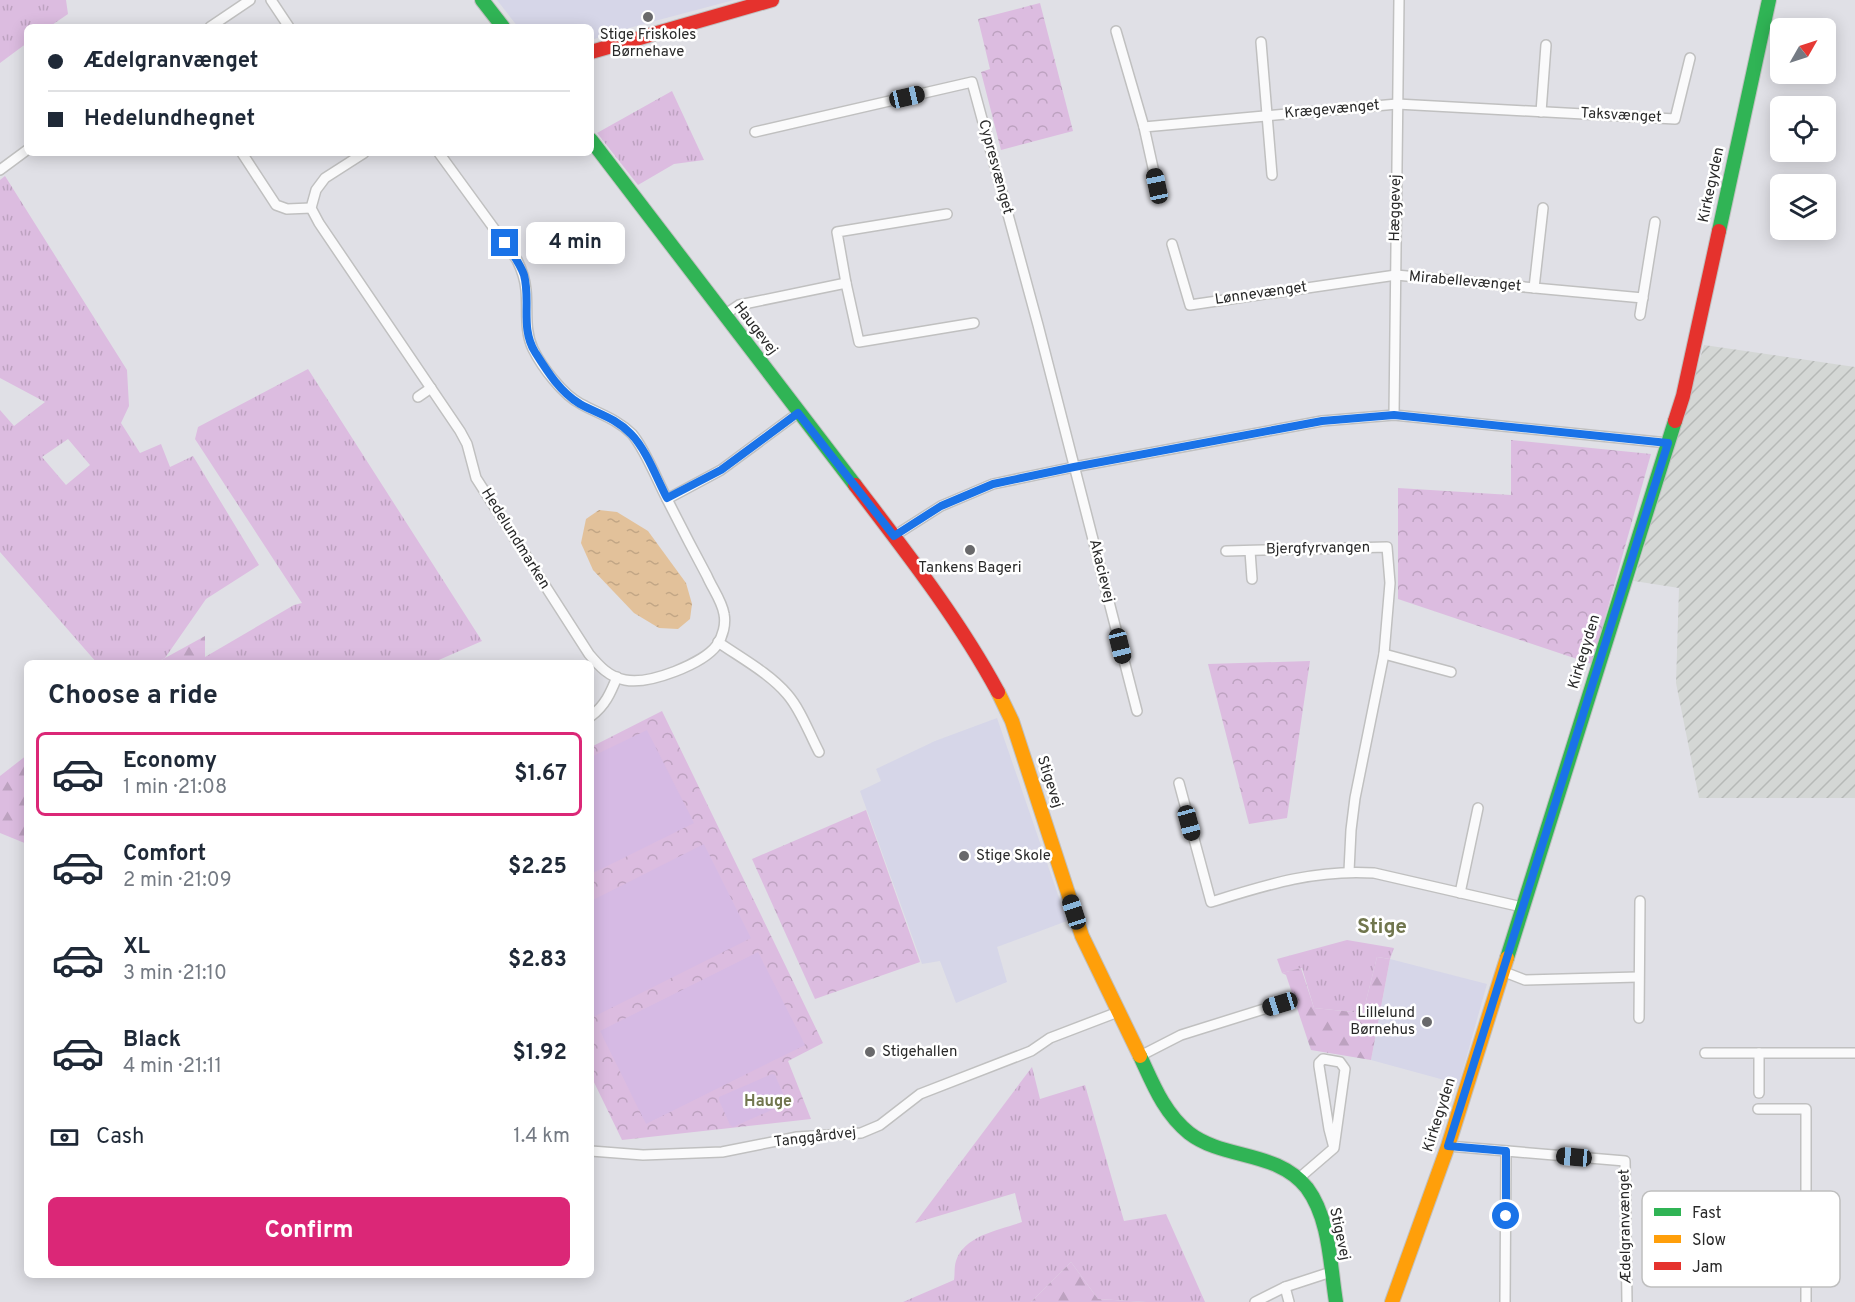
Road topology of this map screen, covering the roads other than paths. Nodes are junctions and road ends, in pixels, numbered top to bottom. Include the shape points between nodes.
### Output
1 (250, 0) edge
2 (272, 0) edge
3 (482, 0) edge
4 (1399, 0) edge
5 (1769, 0) edge
6 (767, 1) edge
7 (214, 24) edge
8 (287, 24) edge
9 (501, 24) edge
10 (1116, 31) dead end
11 (1261, 42) dead end
12 (1546, 45) dead end
13 (594, 51) edge
14 (1690, 58) dead end
15 (1397, 104) junction
16 (1541, 112) junction
17 (1268, 116) junction
18 (1144, 127) junction
19 (755, 132) dead end
20 (594, 144) edge
21 (24, 152) edge
22 (244, 156) edge
23 (359, 156) edge
24 (441, 156) edge
25 (0, 170) edge
26 (1272, 175) dead end
27 (1157, 186) dead end
28 (1542, 207) dead end
29 (311, 208) junction
30 (947, 214) dead end
31 (1655, 222) dead end
32 (1172, 244) dead end
33 (1395, 275) junction
34 (846, 283) junction
35 (1534, 288) junction
36 (1643, 298) junction
37 (724, 315) junction
38 (1640, 315) dead end
39 (974, 323) dead end
40 (431, 388) junction
41 (418, 397) dead end
42 (798, 413) junction
43 (1394, 415) junction
44 (1668, 443) junction
45 (1074, 467) junction
46 (667, 498) junction
47 (894, 536) junction
48 (1226, 551) dead end
49 (1250, 551) junction
50 (1252, 579) dead end
51 (718, 642) junction
52 (1384, 654) junction
53 (1451, 672) dead end
54 (621, 679) junction
55 (1137, 711) dead end
56 (594, 713) edge
57 (819, 752) dead end
58 (1179, 783) dead end
59 (1478, 808) dead end
60 (1349, 871) junction
61 (1460, 893) junction
62 (1640, 901) dead end
63 (1522, 907) junction
64 (1502, 971) junction
65 (1638, 977) junction
66 (1280, 1004) dead end
67 (1119, 1012) junction
68 (1639, 1018) dead end
69 (1705, 1053) dead end
70 (1759, 1053) junction
71 (1855, 1053) edge
72 (1140, 1056) junction
73 (1759, 1093) dead end
74 (1758, 1109) dead end
75 (1448, 1146) junction
76 (1334, 1148) junction
77 (594, 1151) edge
78 (1506, 1151) junction
79 (1298, 1179) junction
80 (1806, 1191) edge
81 (1330, 1272) junction
82 (1285, 1287) junction
83 (1255, 1302) edge
84 (1289, 1302) edge
85 (1336, 1302) edge
86 (1392, 1302) edge
87 (1505, 1302) edge
88 (1627, 1302) edge

1 - 7 street
2 - 8 street
3 - 9 street
4 - 15 street, Hæggevej
5 - 44 street, Kirkegyden via 1683,396
6 - 13 street
10 - 18 street
11 - 17 street, Krægevænget
12 - 16 street
14 - 16 street, Taksvænget via 1675,119
15 - 16 street, Taksvænget
15 - 17 street, Krægevænget
15 - 33 street, Hæggevej
17 - 18 street, Krægevænget
17 - 26 street, Krægevænget
18 - 27 street
19 - 45 street, Cypresvænget via 972,82
20 - 37 street, Haugevej
21 - 25 street
22 - 29 street via 276,205 287,209
23 - 29 street via 325,178 316,190
24 - 46 street via 517,260 524,275 526,320 533,349 571,398 614,420 633,436
28 - 35 street, Mirabellevænget
29 - 40 street, Hedelundmarken
30 - 34 street via 837,232
31 - 36 street
32 - 33 street, Lønnevænget via 1190,305
33 - 35 street, Mirabellevænget
33 - 43 street, Hæggevej
34 - 37 street via 739,304
34 - 39 street via 858,342
35 - 36 street, Mirabellevænget
36 - 38 street
37 - 42 street, Haugevej
40 - 41 street
40 - 54 street, Hedelundmarken via 467,444 476,478 585,647 601,668
42 - 46 street via 721,470
42 - 47 street, Haugevej
43 - 44 street
43 - 45 street via 1322,421
44 - 63 street, Kirkegyden
45 - 47 street via 993,484 941,506
45 - 55 street, Akacievej
46 - 51 street via 724,613
47 - 67 street, Stigevej via 977,653 1007,709 1082,936
48 - 49 street, Bjergfyrvangen
49 - 50 street, Bjergfyrvangen
49 - 52 street, Bjergfyrvangen via 1387,547 1390,583
51 - 54 street via 702,657 657,678
51 - 57 street via 786,693
52 - 53 street
52 - 60 street, Bjergfyrvangen via 1355,798
54 - 56 street
58 - 60 street via 1210,902 1284,880
59 - 61 street
60 - 61 street
61 - 63 street
62 - 65 street
63 - 64 street, Kirkegyden
64 - 65 street via 1525,980
64 - 75 street, Kirkegyden
65 - 68 street
66 - 72 street via 1181,1035
67 - 72 street, Stigevej
67 - 77 street, Tanggårdvej via 920,1094 880,1125 861,1133 797,1137 722,1152 643,1155
69 - 70 street
70 - 71 street
70 - 73 street
72 - 79 street, Stigevej via 1162,1102 1185,1128 1200,1139 1274,1162
74 - 80 street via 1806,1109
75 - 78 street, Ædelgranvænget
75 - 86 street, Kirkegyden
76 - 76 street via 1345,1069 1340,1062 1323,1059 1319,1066
76 - 79 street
78 - 87 street
78 - 88 street, Ædelgranvænget via 1625,1161
79 - 81 street, Stigevej via 1322,1221
81 - 82 street
81 - 85 street, Stigevej
82 - 83 street
82 - 84 street

